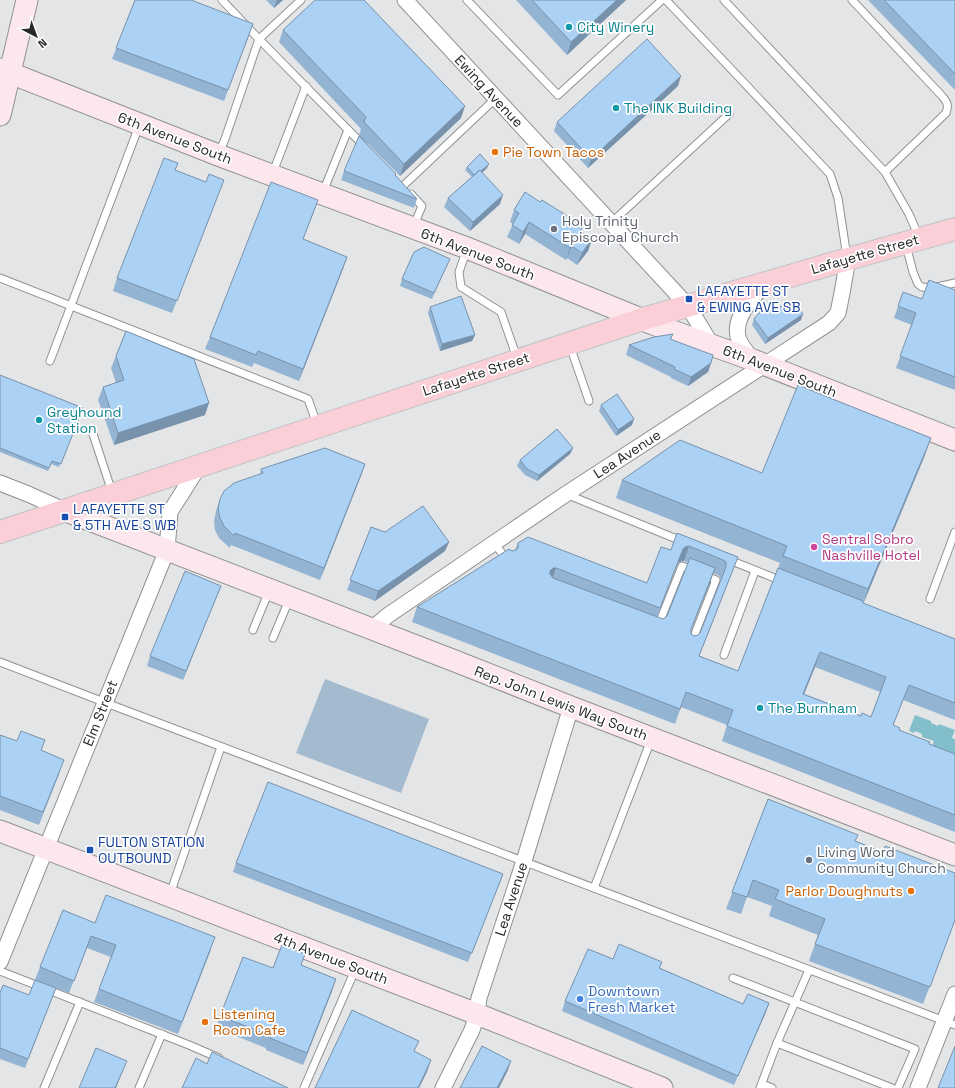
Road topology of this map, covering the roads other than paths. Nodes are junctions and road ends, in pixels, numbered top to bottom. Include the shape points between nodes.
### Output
1 (27, 0) edge
2 (222, 0) edge
3 (301, 0) edge
4 (405, 0) edge
5 (467, 0) edge
6 (662, 0) edge
7 (666, 0) edge
8 (724, 0) edge
9 (852, 0) edge
10 (259, 39) junction
11 (5, 71) edge
12 (306, 86) junction
13 (496, 98) junction
14 (729, 114) dead end
15 (0, 115) edge
16 (140, 124) junction
17 (348, 130) junction
18 (370, 152) edge
19 (218, 155) junction
20 (885, 172) junction
21 (272, 175) junction
22 (397, 180) edge
23 (403, 186) junction
24 (322, 194) junction
25 (611, 223) junction
26 (412, 228) junction
27 (955, 229) edge
28 (913, 241) junction
29 (467, 248) junction
30 (848, 259) junction
31 (0, 278) edge
32 (955, 282) edge
33 (765, 283) junction
34 (71, 306) junction
35 (688, 306) junction
36 (643, 319) junction
37 (569, 343) junction
38 (711, 344) junction
39 (518, 360) junction
40 (50, 361) dead end
41 (758, 362) junction
42 (590, 401) dead end
43 (318, 426) junction
44 (93, 434) dead end
45 (955, 440) edge
46 (198, 466) junction
47 (0, 483) edge
48 (112, 494) junction
49 (566, 494) junction
50 (66, 510) junction
51 (0, 532) edge
52 (955, 532) edge
53 (494, 543) junction
54 (689, 544) edge
55 (167, 550) junction
56 (719, 556) edge
57 (508, 561) edge
58 (755, 571) junction
59 (792, 585) edge
60 (270, 589) junction
61 (290, 598) junction
62 (930, 598) dead end
63 (650, 626) edge
64 (372, 629) junction
65 (253, 630) dead end
66 (273, 638) dead end
67 (690, 646) edge
68 (724, 655) dead end
69 (0, 662) edge
70 (104, 703) junction
71 (571, 707) junction
72 (652, 738) junction
73 (221, 747) junction
74 (0, 831) edge
75 (45, 849) junction
76 (955, 855) edge
77 (524, 861) junction
78 (594, 888) junction
79 (169, 896) junction
80 (0, 962) edge
81 (356, 968) junction
82 (809, 970) junction
83 (0, 971) edge
84 (733, 978) dead end
85 (955, 994) edge
86 (80, 1002) junction
87 (795, 1003) junction
88 (477, 1014) junction
89 (950, 1023) edge
90 (162, 1034) junction
91 (777, 1043) junction
92 (223, 1060) edge
93 (761, 1086) edge
94 (44, 1088) edge
95 (139, 1088) edge
96 (304, 1088) edge
97 (443, 1088) edge
98 (660, 1088) edge
99 (772, 1088) edge
100 (892, 1088) edge
101 (898, 1088) edge
102 (918, 1088) edge

1 - 11 street
2 - 10 lane
3 - 10 lane
4 - 13 street, Ewing Avenue
5 - 6 lane via 558,95
7 - 30 lane via 830,174 838,198
8 - 20 lane
9 - 20 lane via 942,96 948,108 946,113
10 - 12 lane
10 - 19 lane
11 - 15 street
11 - 16 street, 6th Avenue South
12 - 17 lane
12 - 21 lane
13 - 23 lane
13 - 25 street, Ewing Avenue
14 - 25 lane
16 - 19 street, 6th Avenue South
16 - 34 lane
17 - 18 lane
17 - 24 lane
19 - 21 street, 6th Avenue South
20 - 28 lane via 909,214
21 - 24 street, 6th Avenue South
22 - 23 lane
23 - 26 lane via 422,206
24 - 26 street, 6th Avenue South
25 - 35 street, Ewing Avenue
26 - 29 street, 6th Avenue South
27 - 28 main road, Lafayette Street
28 - 30 main road, Lafayette Street
28 - 32 lane via 913,272 918,284 932,288
29 - 36 street, 6th Avenue South
29 - 39 lane via 459,272 461,287 501,312
30 - 33 main road, Lafayette Street
30 - 41 street, Lea Avenue via 838,312 829,323
31 - 34 lane
33 - 35 main road, Lafayette Street
33 - 41 street via 737,323 738,339 744,350
34 - 40 lane
34 - 43 lane via 308,399
35 - 36 main road, Lafayette Street
35 - 38 street, Ewing Avenue
36 - 37 main road, Lafayette Street
36 - 38 street, 6th Avenue South
37 - 39 main road, Lafayette Street
37 - 42 lane
38 - 41 street, 6th Avenue South
39 - 43 main road, Lafayette Street
41 - 45 street, 6th Avenue South
41 - 49 street, Lea Avenue
43 - 46 main road, Lafayette Street
44 - 48 lane
46 - 48 main road, Lafayette Street
46 - 55 street, Elm Street via 170,512
47 - 50 street
48 - 50 main road, Lafayette Street
49 - 53 street, Lea Avenue
49 - 54 lane
50 - 51 main road, Lafayette Street
50 - 55 street, Rep. John Lewis Way South
52 - 62 lane
53 - 57 lane
53 - 64 street, Lea Avenue
55 - 60 street, Rep. John Lewis Way South
55 - 70 street, Elm Street
56 - 58 lane
58 - 59 lane
58 - 68 lane
60 - 61 street, Rep. John Lewis Way South
60 - 65 lane
61 - 64 street, Rep. John Lewis Way South
61 - 66 lane
63 - 67 lane via 657,629 682,566 716,580
64 - 71 street, Rep. John Lewis Way South
69 - 70 lane
70 - 73 lane
70 - 75 street, Elm Street
71 - 72 street, Rep. John Lewis Way South
71 - 77 street, Lea Avenue
72 - 76 street, Rep. John Lewis Way South
72 - 78 lane
73 - 77 lane
73 - 79 lane
74 - 75 street, 4th Avenue South
75 - 79 street, 4th Avenue South
75 - 80 street, Elm Street
77 - 78 lane
77 - 88 street, Lea Avenue via 479,998
78 - 82 lane
79 - 81 street, 4th Avenue South
81 - 88 street, 4th Avenue South
81 - 96 lane
82 - 87 lane
82 - 89 lane
83 - 86 lane
84 - 87 lane
85 - 89 street
86 - 90 lane
86 - 94 lane
87 - 91 lane
87 - 101 lane via 915,1049
88 - 97 street, Lea Avenue via 472,1030
88 - 98 street, 4th Avenue South
89 - 102 street
90 - 92 lane
90 - 95 lane
91 - 93 lane
91 - 100 lane
93 - 99 lane

